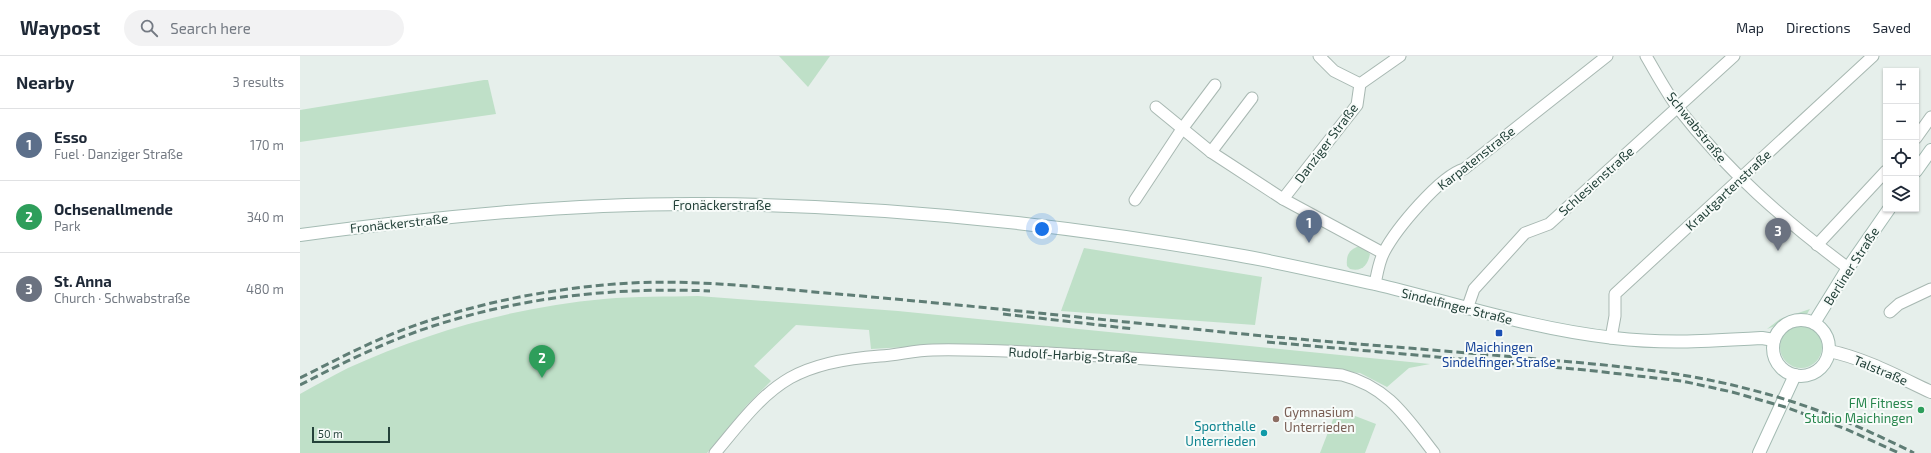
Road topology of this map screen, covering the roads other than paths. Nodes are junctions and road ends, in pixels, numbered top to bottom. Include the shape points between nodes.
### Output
1 (1319, 56) edge
2 (1400, 56) edge
3 (1608, 56) edge
4 (1646, 56) edge
5 (1734, 56) edge
6 (1873, 56) edge
7 (1360, 84) junction
8 (1215, 85) dead end
9 (1252, 98) dead end
10 (1156, 107) dead end
11 (1677, 107) junction
12 (1931, 117) edge
13 (1182, 129) junction
14 (1919, 134) edge
15 (1931, 150) edge
16 (1211, 152) junction
17 (1919, 167) edge
18 (1883, 173) edge
19 (1740, 179) junction
20 (1283, 199) junction
21 (1135, 200) dead end
22 (1887, 212) edge
23 (300, 234) edge
24 (1143, 240) joint
25 (1817, 245) junction
26 (1383, 253) junction
27 (1848, 268) junction
28 (1375, 284) junction
29 (1931, 289) edge
30 (1467, 309) junction
31 (1890, 312) dead end
32 (1814, 323) junction
33 (1611, 338) junction
34 (1774, 340) junction
35 (1829, 351) junction
36 (1794, 375) junction
37 (1931, 392) edge
38 (715, 453) edge
39 (1434, 453) edge
40 (1759, 453) edge

1 - 7 street via 1334,71
2 - 7 street
3 - 26 street, Karpatenstraße via 1464,169 1456,171 1423,201 1400,227
4 - 11 street, Schwabstraße
5 - 11 street, Schlesienstraße
6 - 19 street, Krautgartenstraße
7 - 20 street, Danziger Straße via 1358,105
8 - 13 street
9 - 16 street
10 - 13 street
11 - 19 street, Schwabstraße
11 - 30 street, Schlesienstraße via 1549,224 1525,233 1474,289
12 - 14 street
13 - 16 street
13 - 21 street
15 - 17 main road
16 - 20 street
18 - 25 street
19 - 25 street, Schwabstraße
19 - 33 street, Krautgartenstraße via 1615,294
20 - 26 street
22 - 27 main road, Berliner Straße
23 - 24 main road, Fronäckerstraße via 528,211 703,204 928,213 1016,222
24 - 28 main road, Sindelfinger Straße via 1240,256
25 - 27 street, Schwabstraße
26 - 28 street, Karpatenstraße
27 - 32 main road, Berliner Straße
28 - 30 main road, Sindelfinger Straße
29 - 31 street via 1899,304
30 - 33 main road, Sindelfinger Straße
32 - 34 main road via 1807,320 1790,322
32 - 35 main road via 1827,338
33 - 34 main road, Sindelfinger Straße via 1668,342 1762,338
34 - 36 main road via 1774,355 1777,362
35 - 36 main road via 1817,371
35 - 37 main road, Talstraße via 1842,353
36 - 40 main road
38 - 39 street, Rudolf-Harbig-Straße via 758,402 792,378 829,364 869,356 931,350 1152,358 1357,378 1374,386 1391,400

